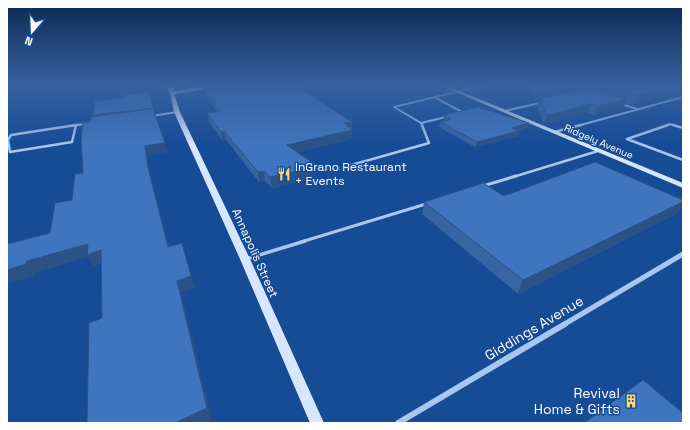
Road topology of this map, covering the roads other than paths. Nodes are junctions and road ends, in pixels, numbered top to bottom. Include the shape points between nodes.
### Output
1 (175, 105) edge
2 (402, 105) edge
3 (449, 105) edge
4 (490, 105) edge
5 (531, 105) edge
6 (625, 105) edge
7 (652, 105) edge
8 (637, 109) junction
9 (504, 111) junction
10 (177, 112) junction
11 (457, 114) edge
12 (146, 116) edge
13 (449, 116) edge
14 (92, 123) edge
15 (421, 123) junction
16 (76, 125) junction
17 (683, 128) edge
18 (554, 132) junction
19 (598, 151) junction
20 (683, 160) edge
21 (348, 166) dead end
22 (683, 186) edge
23 (478, 188) edge
24 (433, 202) edge
25 (683, 254) edge
26 (245, 259) junction
27 (318, 423) edge
28 (398, 423) edge

1 - 10 street, Annapolis Street
2 - 15 lane via 394,107
3 - 11 lane via 464,113
4 - 9 street, Ridgely Avenue
5 - 9 lane
6 - 8 lane
7 - 8 lane
8 - 18 lane
9 - 18 street, Ridgely Avenue
10 - 12 lane
10 - 26 street, Annapolis Street
13 - 15 lane
14 - 16 lane
15 - 21 lane via 429,143
16 - 16 lane via 72,142 10,152 10,135
17 - 20 lane via 670,124 627,139
18 - 19 street, Ridgely Avenue
19 - 22 street, Ridgely Avenue
19 - 23 lane
24 - 26 lane
25 - 28 street, Giddings Avenue
26 - 27 street, Annapolis Street

